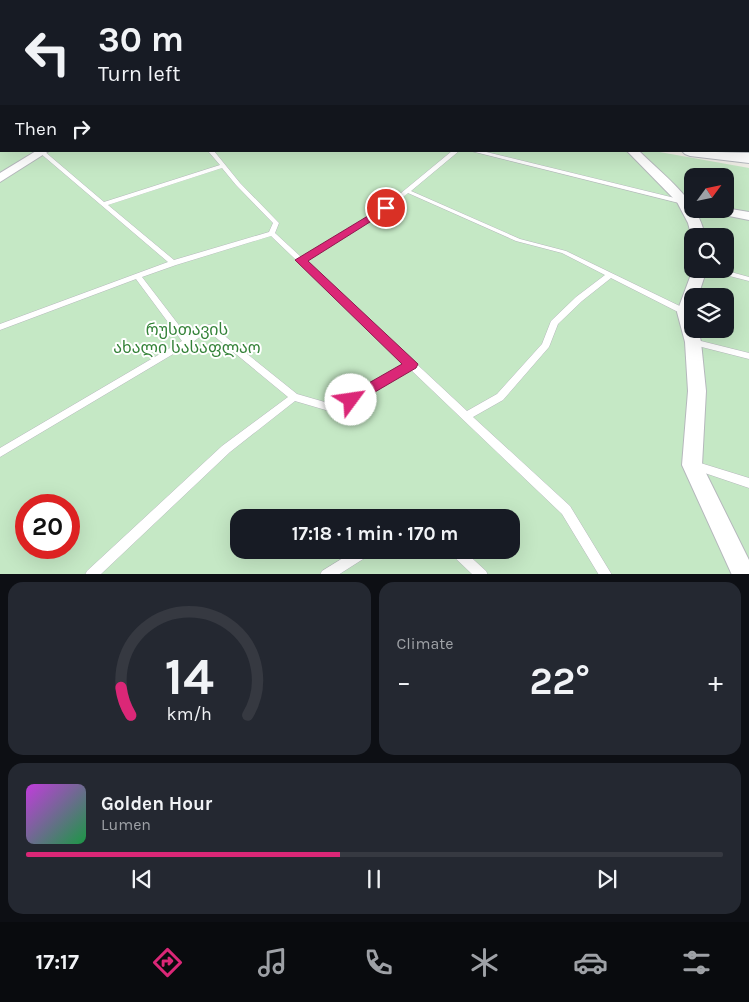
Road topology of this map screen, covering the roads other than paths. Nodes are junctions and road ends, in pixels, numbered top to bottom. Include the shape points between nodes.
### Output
1 (43, 152) edge
2 (212, 152) edge
3 (455, 152) edge
4 (478, 152) edge
5 (633, 152) edge
6 (698, 152) edge
7 (749, 158) edge
8 (223, 166) junction
9 (0, 178) edge
10 (407, 191) junction
11 (684, 200) edge
12 (684, 203) edge
13 (103, 204) junction
14 (734, 213) edge
15 (749, 216) edge
16 (272, 233) junction
17 (301, 260) junction
18 (173, 263) junction
19 (610, 275) junction
20 (734, 275) edge
21 (136, 276) junction
22 (749, 279) edge
23 (684, 312) edge
24 (0, 328) edge
25 (692, 338) edge
26 (187, 342) junction
27 (693, 342) junction
28 (749, 356) edge
29 (411, 364) junction
30 (294, 397) junction
31 (466, 416) junction
32 (0, 453) edge
33 (692, 465) junction
34 (749, 484) edge
35 (352, 559) edge
36 (465, 559) edge
37 (91, 574) edge
38 (326, 574) edge
39 (482, 574) edge
40 (606, 574) edge
41 (744, 574) edge

1 - 9 street
1 - 13 lane
2 - 8 lane
3 - 10 lane
4 - 12 lane
5 - 11 street
6 - 7 main road
8 - 13 lane
8 - 16 lane via 276,223
10 - 17 lane via 386,208
10 - 19 lane via 518,240 564,252
13 - 18 lane
14 - 15 street
16 - 17 lane
16 - 18 lane
17 - 29 lane
18 - 21 lane
19 - 23 lane
19 - 31 lane via 554,323 546,345 500,397
20 - 22 lane
21 - 24 lane
21 - 26 lane
25 - 27 street
26 - 30 lane via 208,327
26 - 32 lane
27 - 28 lane
27 - 33 street via 697,391
29 - 30 lane via 336,409
29 - 31 lane
30 - 37 lane via 226,448
31 - 40 lane via 566,510
33 - 34 lane
33 - 41 street
35 - 38 lane
36 - 39 lane

